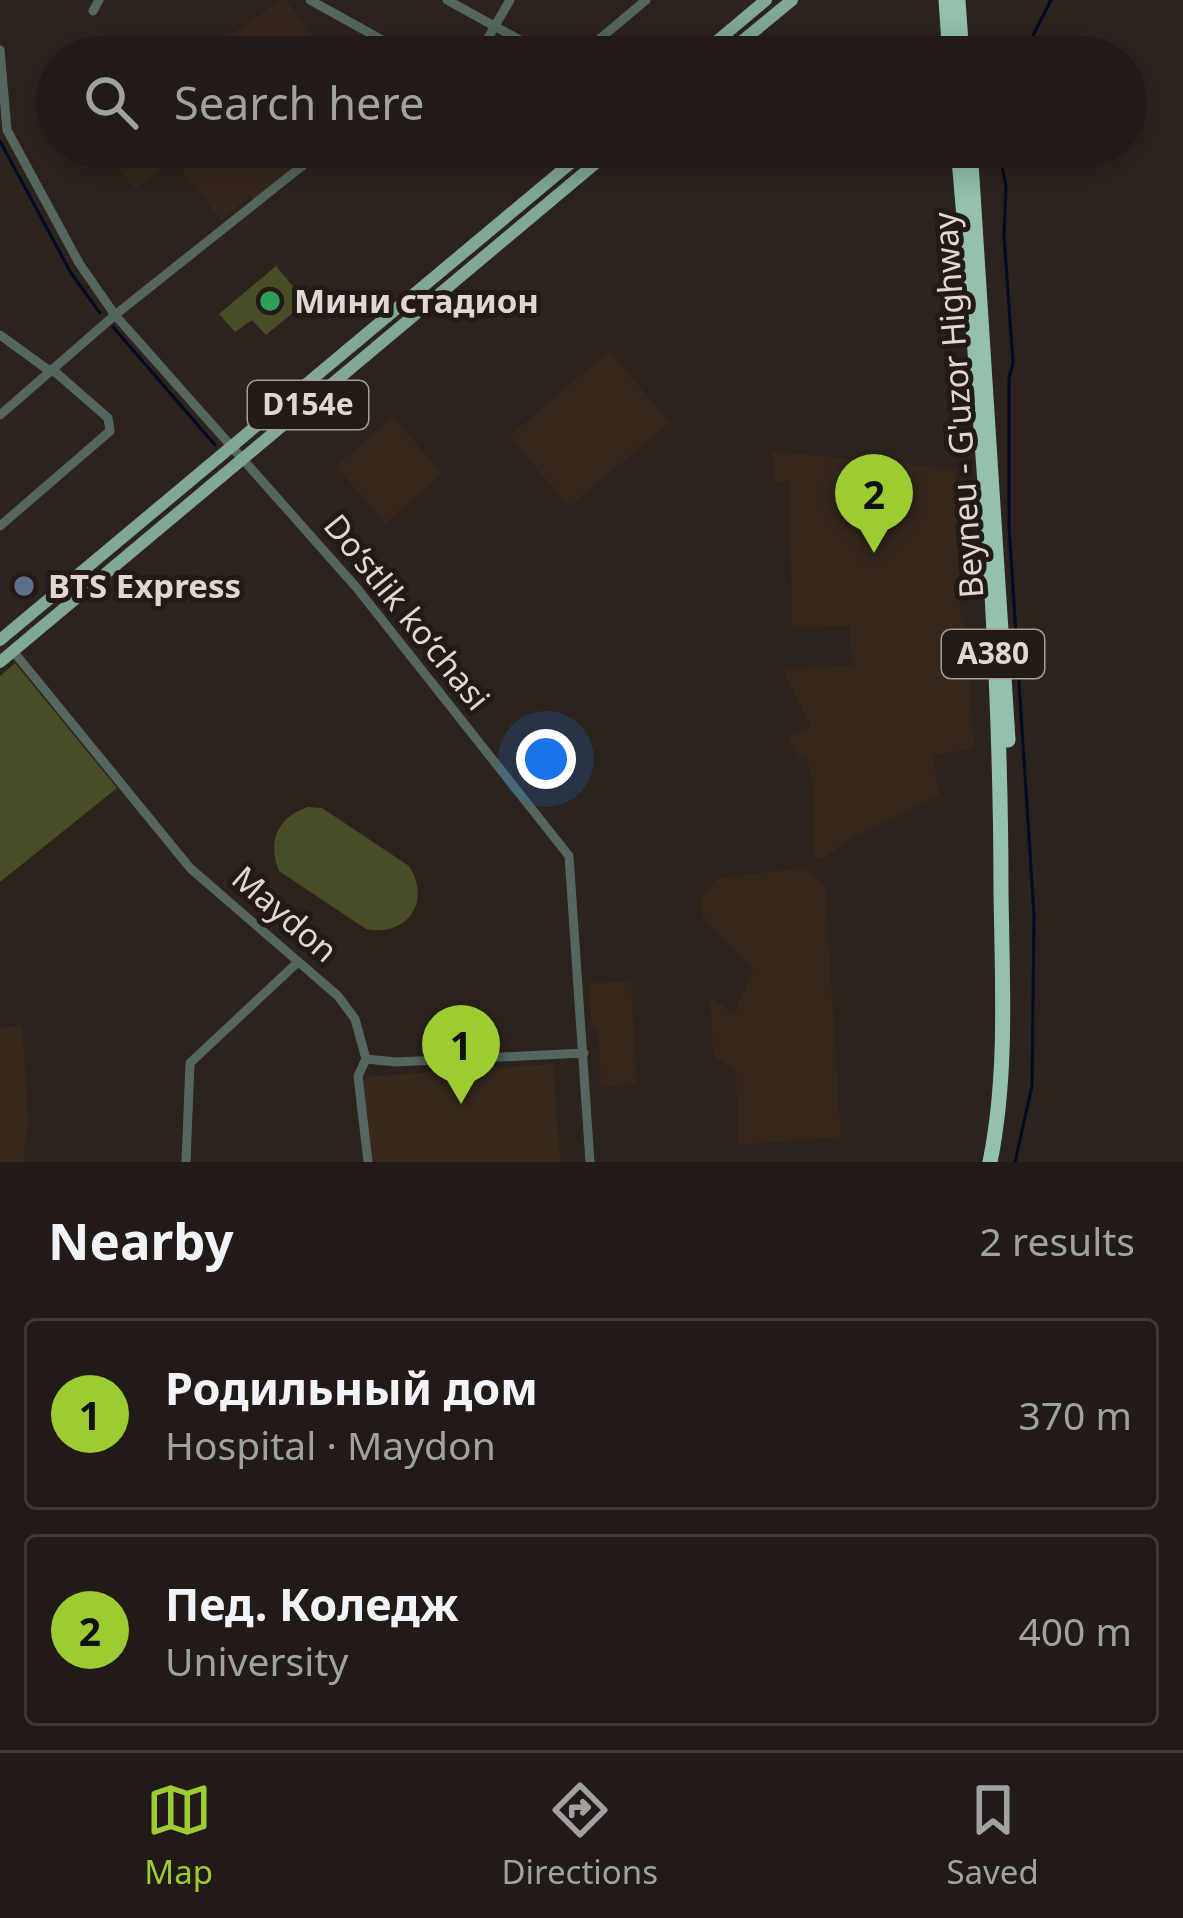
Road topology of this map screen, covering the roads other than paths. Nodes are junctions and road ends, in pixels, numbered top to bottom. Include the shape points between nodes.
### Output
1 (99, 0) edge
2 (447, 0) edge
3 (510, 0) edge
4 (646, 0) edge
5 (766, 0) edge
6 (792, 0) edge
7 (946, 0) edge
8 (958, 0) edge
9 (317, 2) edge
10 (93, 11) dead end
11 (495, 27) junction
12 (376, 36) edge
13 (490, 36) edge
14 (512, 36) edge
15 (603, 36) edge
16 (723, 36) edge
17 (748, 36) edge
18 (949, 36) edge
19 (961, 36) edge
20 (0, 50) edge
21 (2, 116) edge
22 (300, 168) edge
23 (560, 168) edge
24 (590, 168) edge
25 (959, 168) edge
26 (971, 168) edge
27 (115, 315) junction
28 (0, 335) edge
29 (52, 371) junction
30 (0, 415) edge
31 (232, 448) junction
32 (243, 459) junction
33 (0, 526) edge
34 (1, 639) edge
35 (13, 651) junction
36 (0, 662) edge
37 (298, 962) junction
38 (584, 1053) junction
39 (366, 1058) junction
40 (186, 1162) edge
41 (368, 1162) edge
42 (590, 1162) edge
43 (994, 1162) edge

1 - 10 street
2 - 11 street
3 - 11 street
4 - 15 street
5 - 16 main road
6 - 17 main road
7 - 18 highway
8 - 19 highway
9 - 12 street
11 - 13 street
11 - 14 street
20 - 21 street
21 - 27 street, Do‘stlik ko‘chasi via 58,230
22 - 27 street
23 - 31 main road, D154e
24 - 32 main road, D154e
25 - 43 highway, A380 via 1000,806 1002,1070
26 - 43 highway, Beyneu - G'uzor Highway / A380 via 1009,766 1010,1094
27 - 29 street
27 - 31 street, Do‘stlik ko‘chasi
28 - 29 street
29 - 30 street
29 - 33 street via 108,418 110,431
31 - 32 street, Do‘stlik ko‘chasi
31 - 34 main road, D154e
32 - 35 main road, D154e
32 - 38 street, Do‘stlik ko‘chasi via 356,587 569,856
34 - 35 main road
35 - 36 main road, D154e
35 - 37 street, Maydon via 190,868
37 - 39 street, Maydon via 355,1019
37 - 40 street via 190,1064
38 - 39 street
38 - 42 street, Do‘stlik ko‘chasi
39 - 41 street via 358,1076

